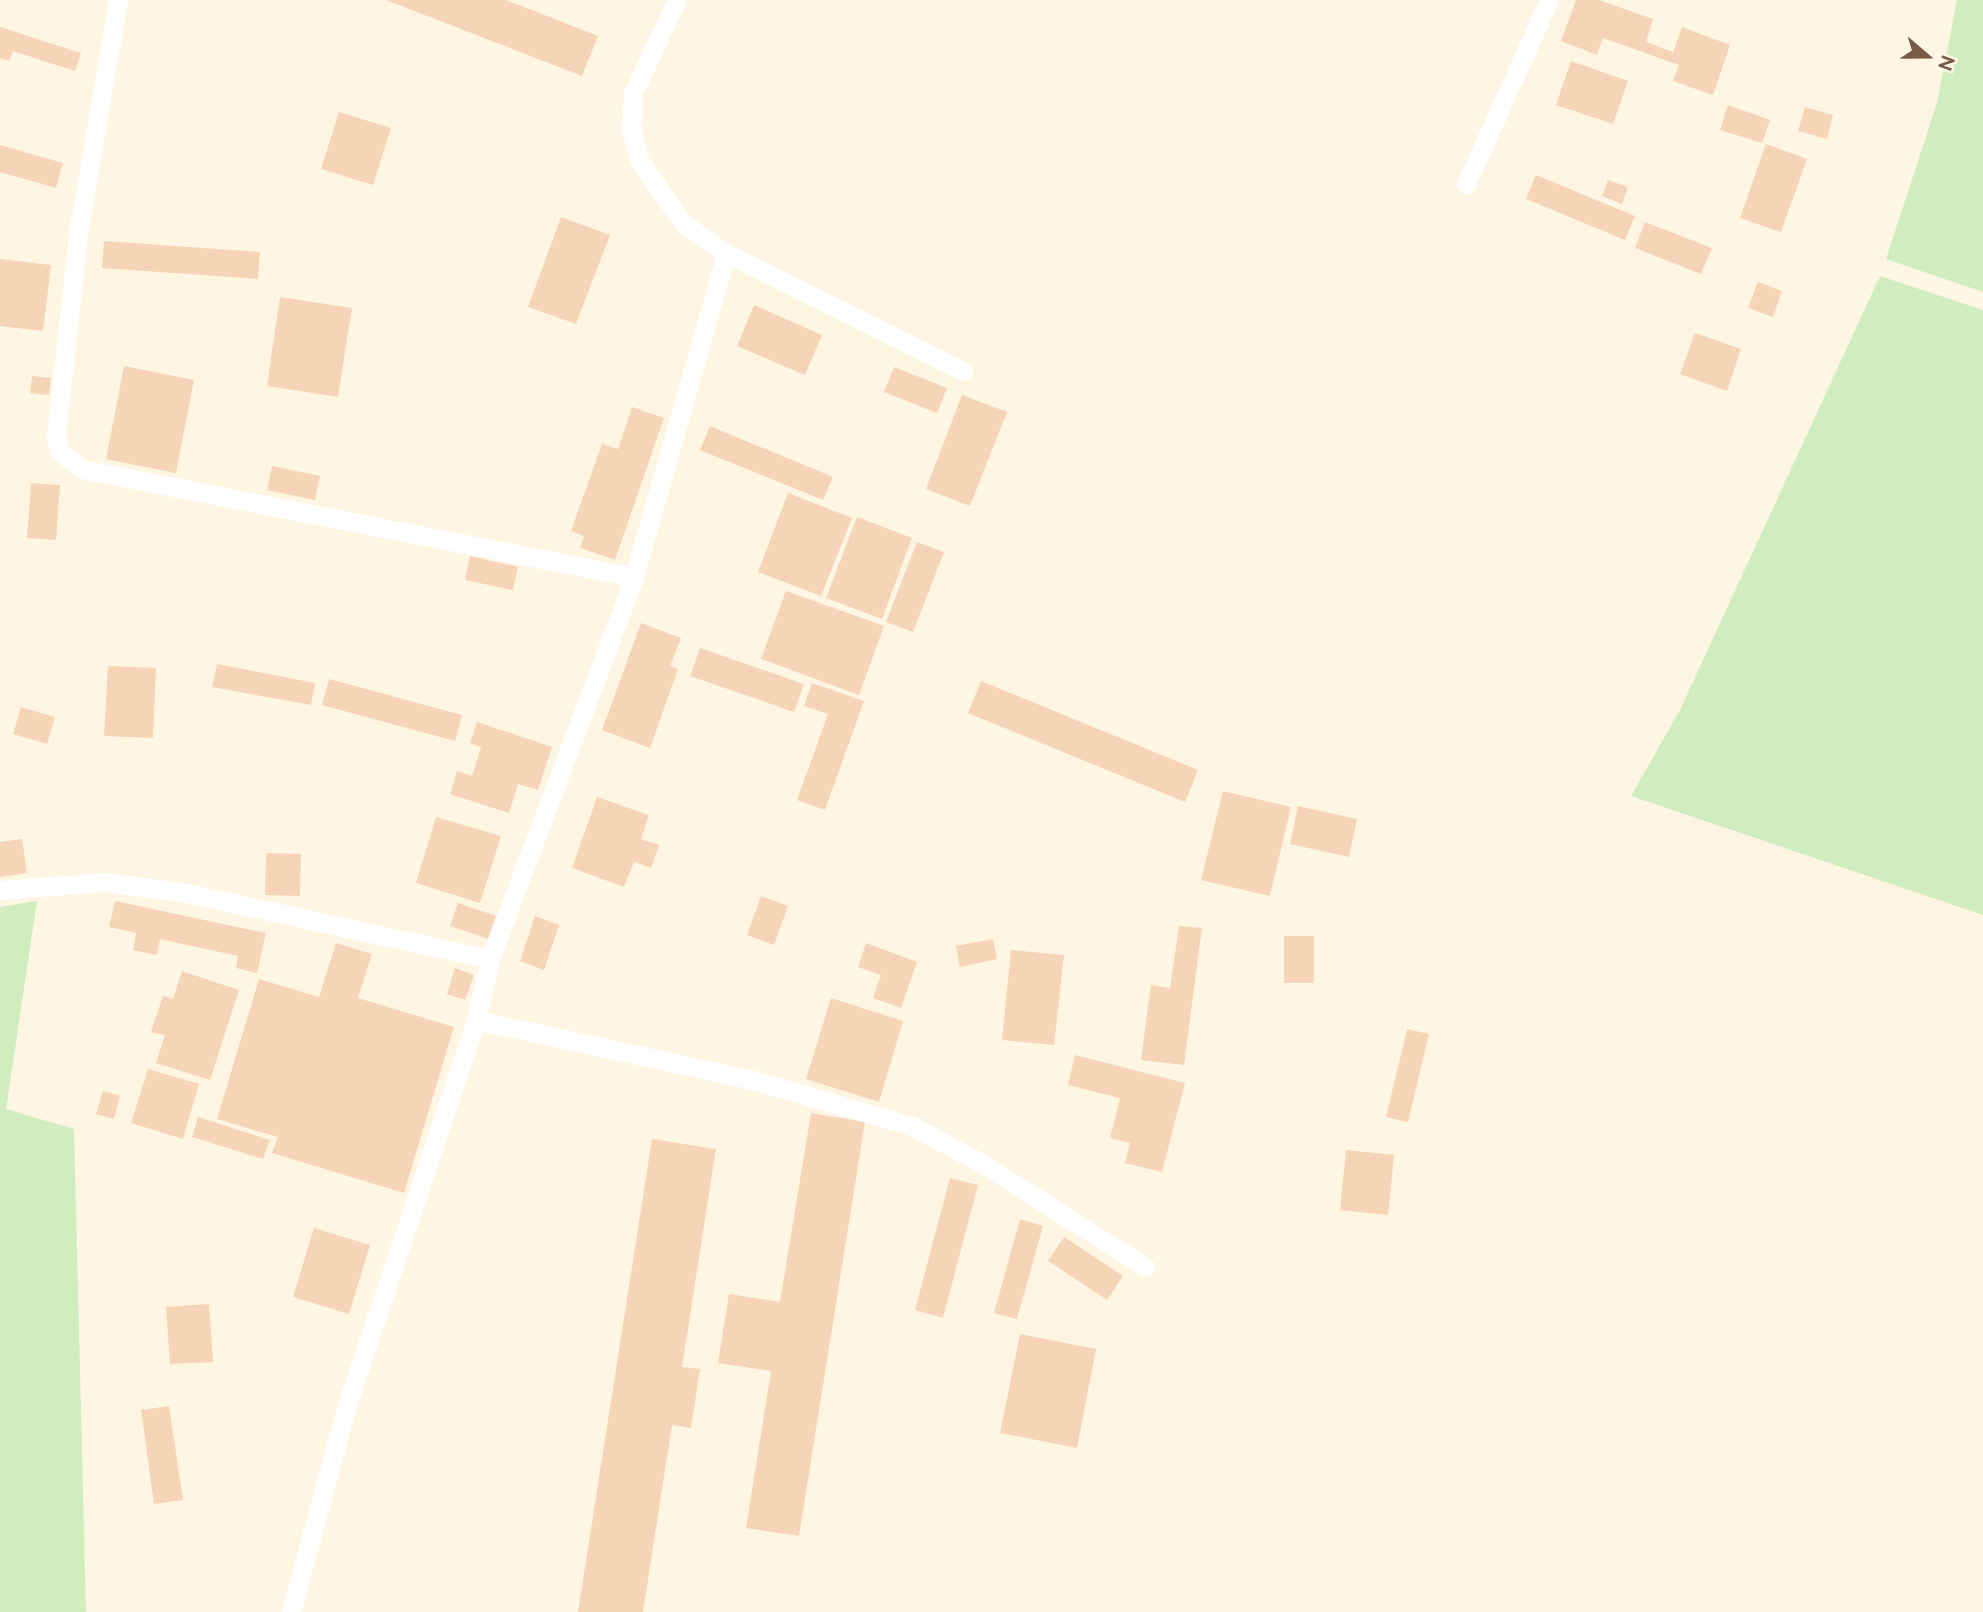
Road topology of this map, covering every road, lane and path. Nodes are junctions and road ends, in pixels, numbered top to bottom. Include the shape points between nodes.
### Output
1 (118, 0) edge
2 (677, 0) edge
3 (1549, 0) edge
4 (1466, 184) dead end
5 (726, 253) junction
6 (963, 371) dead end
7 (634, 577) junction
8 (0, 890) edge
9 (490, 959) junction
10 (475, 1020) junction
11 (1145, 1267) dead end
12 (290, 1612) edge

1 - 7 lane via 78,235 56,435 59,451 82,468
2 - 5 lane via 634,93 631,130 640,162 676,214
3 - 4 lane
5 - 6 lane
5 - 7 lane
7 - 9 lane
8 - 9 lane via 106,882 173,891
9 - 10 lane
10 - 11 lane via 750,1079 901,1122 985,1165
10 - 12 lane via 346,1408

